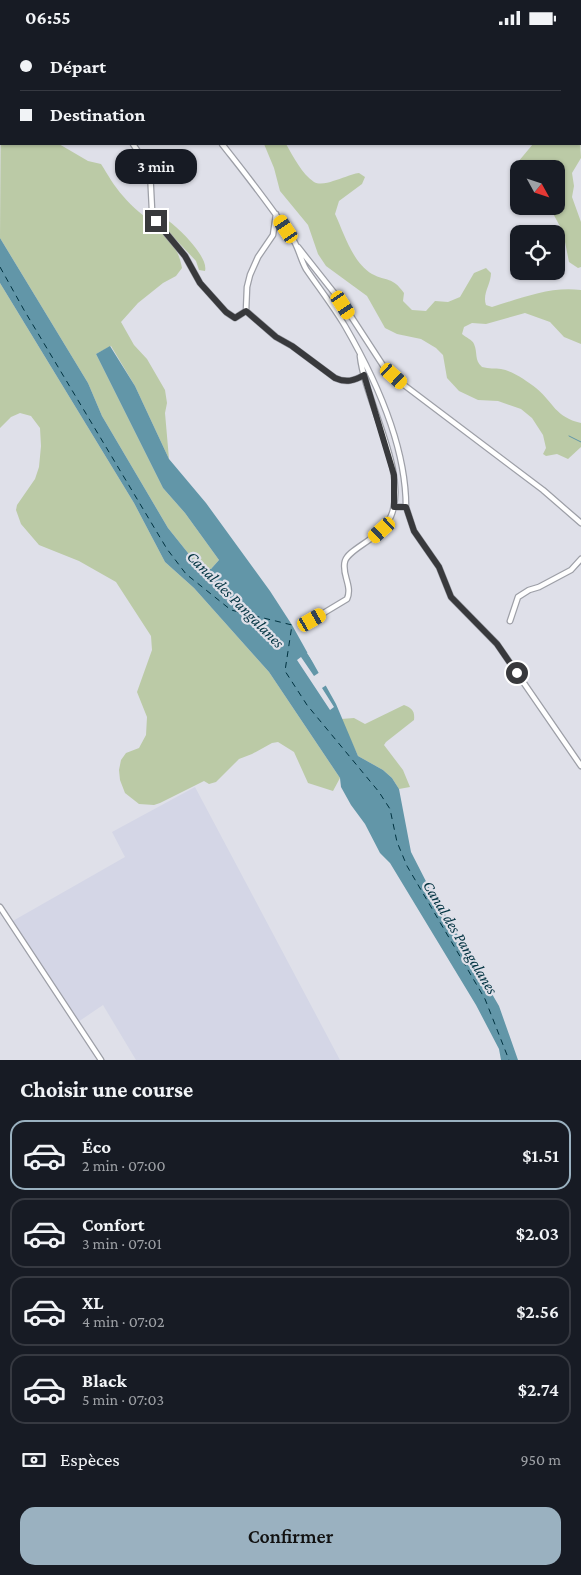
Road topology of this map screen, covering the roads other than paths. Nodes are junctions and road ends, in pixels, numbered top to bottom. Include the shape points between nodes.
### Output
1 (134, 145) edge
2 (223, 145) edge
3 (276, 214) junction
4 (296, 244) junction
5 (246, 311) junction
6 (360, 355) junction
7 (364, 375) junction
8 (394, 507) junction
9 (406, 507) junction
10 (581, 523) edge
11 (581, 559) edge
12 (312, 620) dead end
13 (510, 621) dead end
14 (581, 766) edge
15 (0, 907) edge
16 (101, 1060) edge

1 - 5 street via 150,170 152,210 156,221 185,256 200,283 226,312 235,318
2 - 3 street
3 - 4 street
3 - 5 street via 273,235 258,257 248,281
4 - 6 street via 302,262 345,326
4 - 10 street via 343,305 384,367
5 - 7 street via 276,337 335,378 352,381
6 - 7 street
6 - 9 street via 382,398 404,471
7 - 8 street via 394,475
8 - 9 street
8 - 12 street via 382,530 348,555 344,568 350,593 347,599
9 - 14 street via 414,531 439,567 451,597 497,644
11 - 13 street via 571,571 518,597
15 - 16 street

